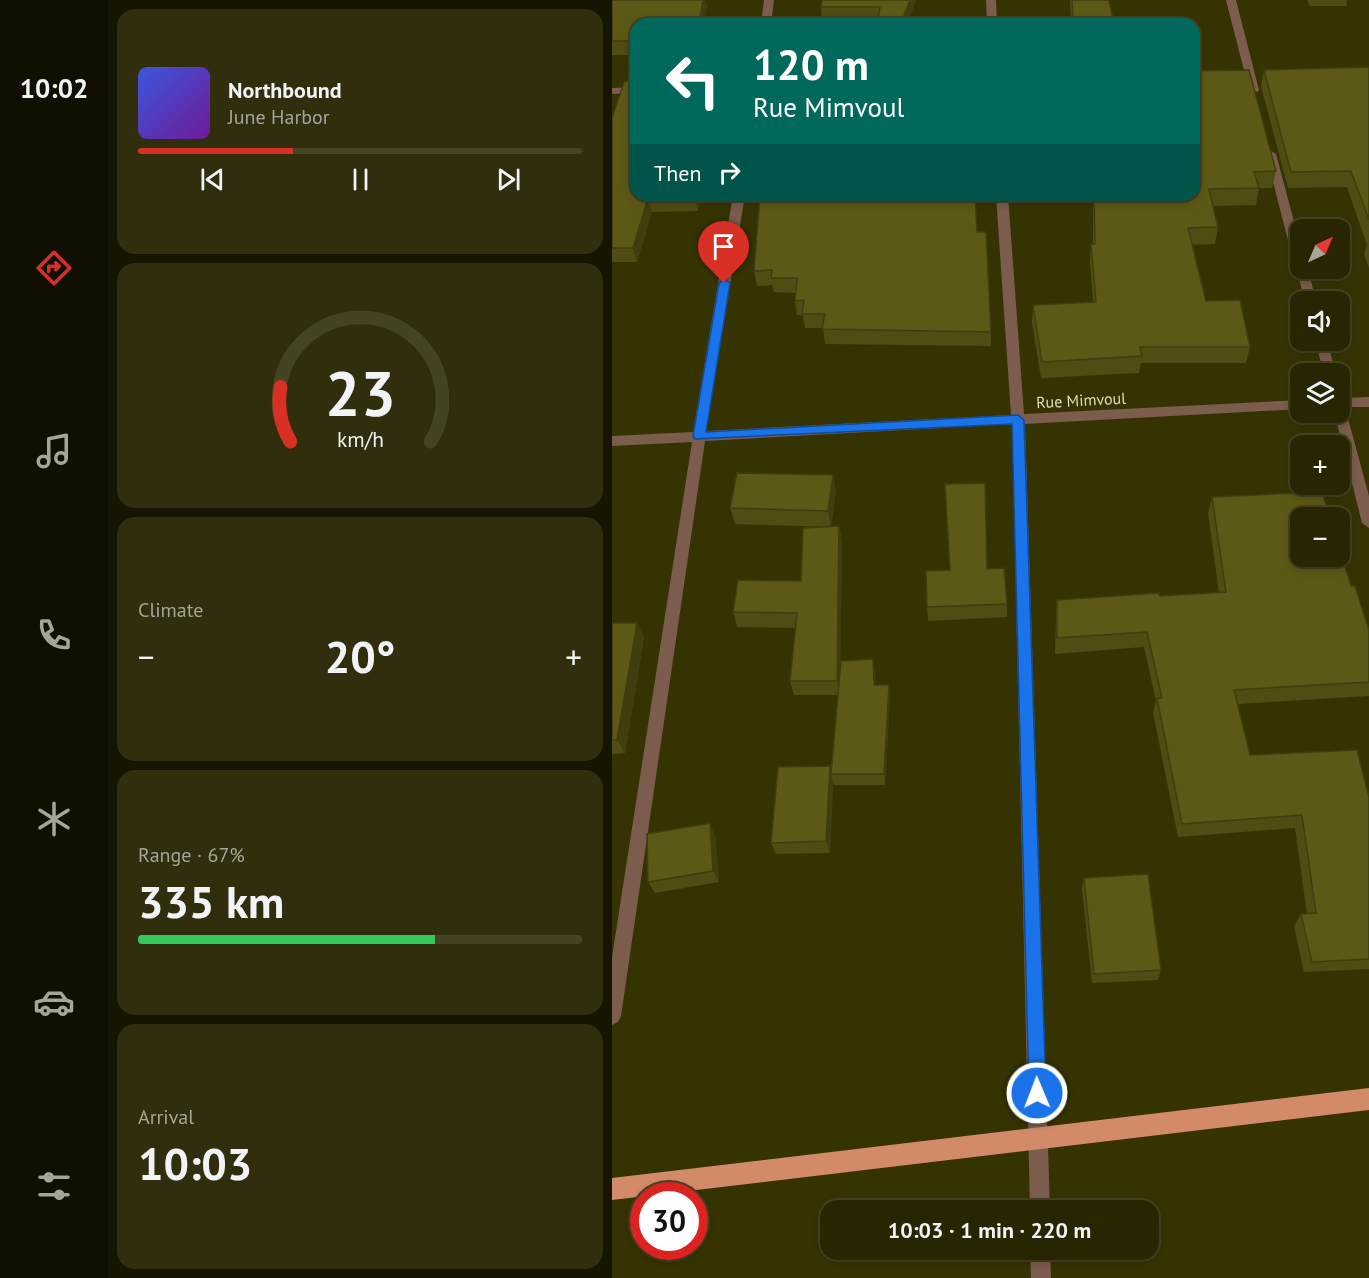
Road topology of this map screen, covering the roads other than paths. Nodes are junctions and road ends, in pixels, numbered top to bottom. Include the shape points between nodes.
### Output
1 (769, 0) edge
2 (991, 0) edge
3 (1231, 0) edge
4 (767, 18) edge
5 (992, 18) edge
6 (1261, 70) dead end
7 (1244, 71) junction
8 (630, 90) edge
9 (612, 91) edge
10 (1258, 105) edge
11 (1267, 139) edge
12 (738, 201) edge
13 (1002, 201) edge
14 (1290, 226) edge
15 (1350, 402) edge
16 (1369, 402) edge
17 (1290, 405) edge
18 (1018, 420) junction
19 (1343, 423) edge
20 (699, 436) junction
21 (612, 441) edge
22 (1369, 523) edge
23 (612, 1016) edge
24 (1369, 1099) edge
25 (1039, 1140) junction
26 (612, 1189) edge
27 (1040, 1200) edge
28 (1040, 1260) edge
29 (1041, 1278) edge

1 - 4 street
2 - 5 street
3 - 7 street
6 - 7 street
7 - 10 street
8 - 9 street
11 - 14 street
12 - 20 street
13 - 18 street
15 - 16 street
17 - 18 street, Rue Mimvoul
18 - 20 street, Rue Mimvoul
18 - 25 street
19 - 22 street
20 - 21 street, Rue Mimvoul
20 - 23 street
24 - 25 highway
25 - 26 highway
25 - 27 street
28 - 29 street

